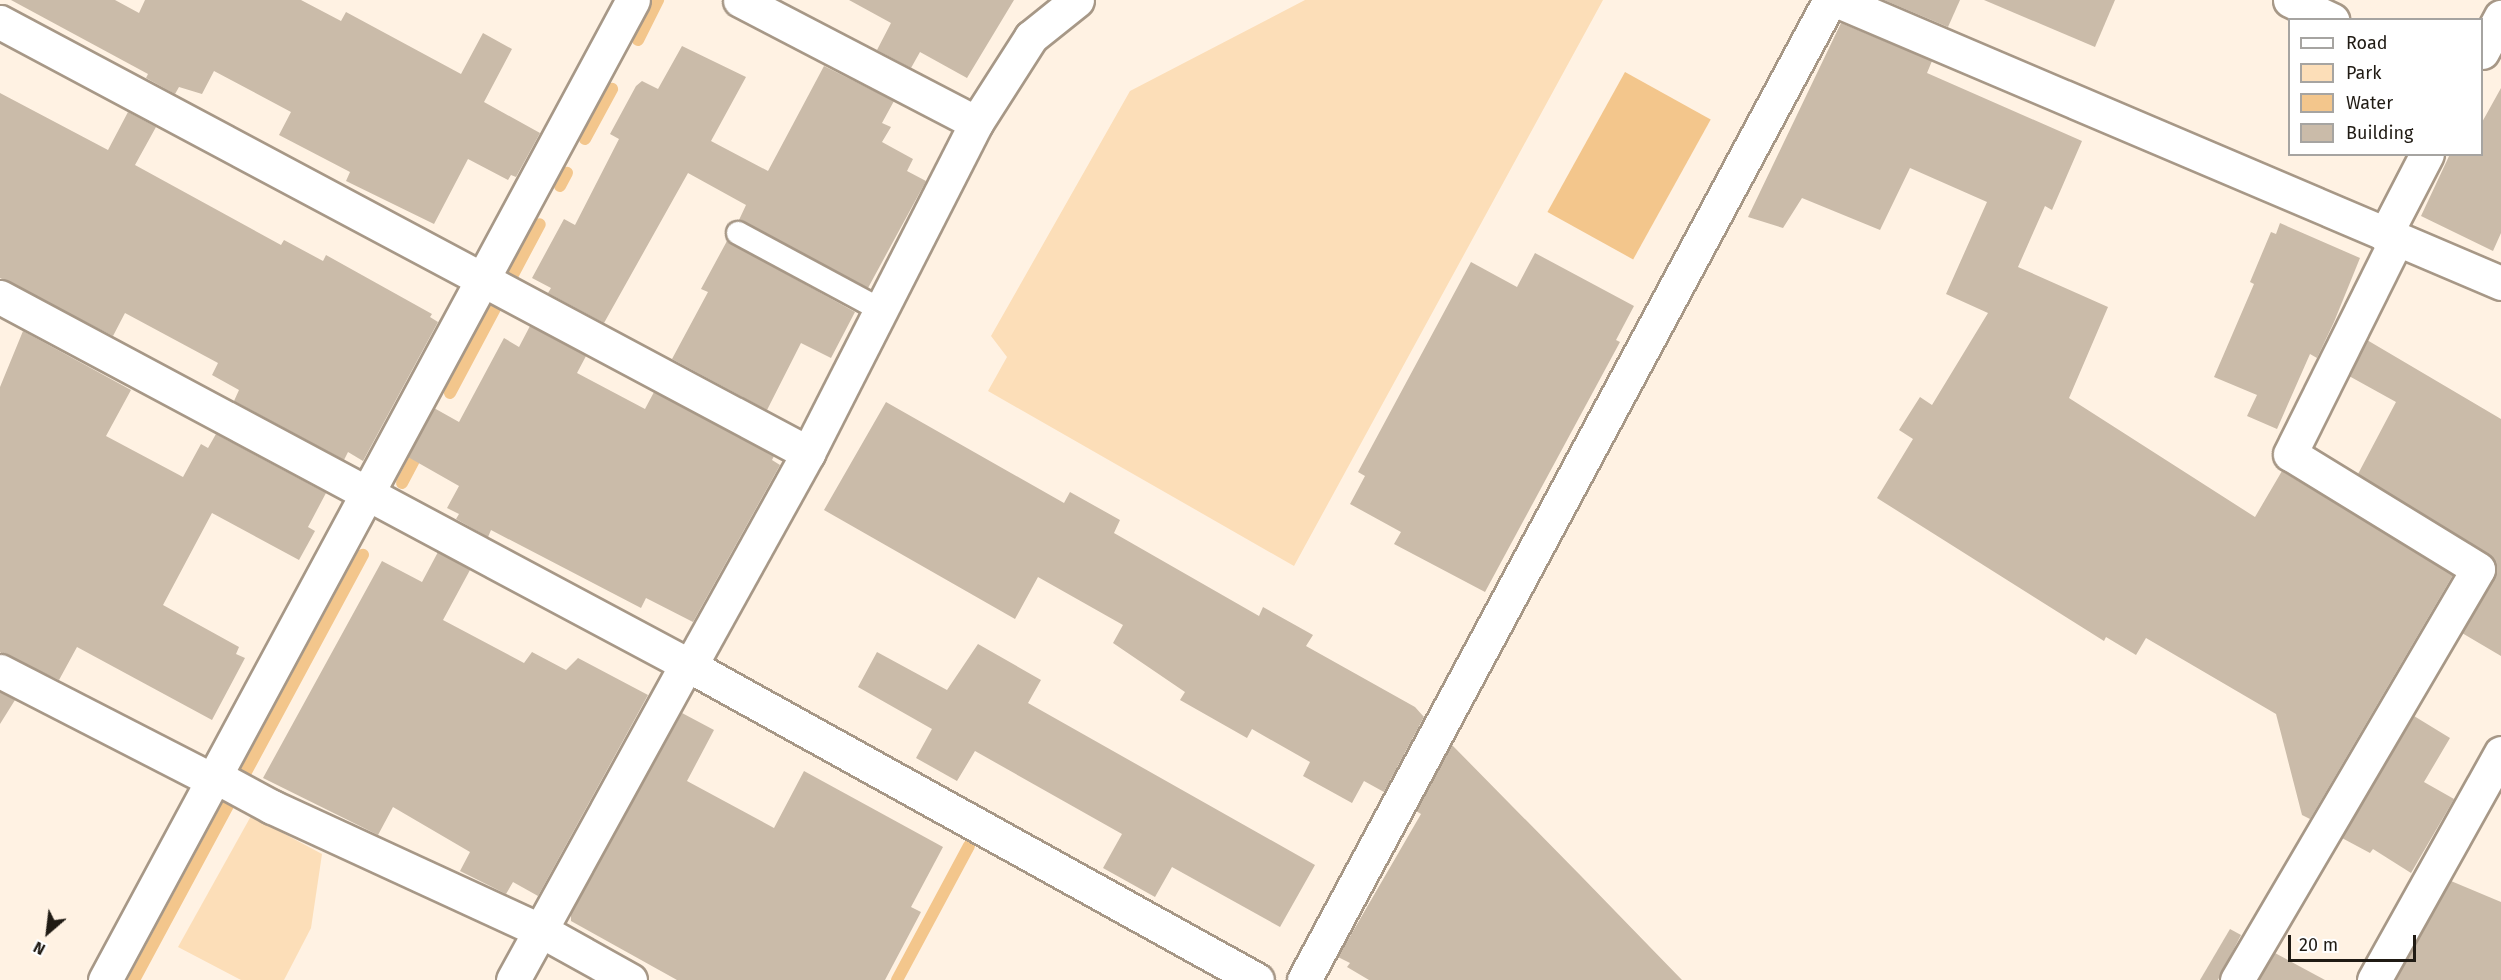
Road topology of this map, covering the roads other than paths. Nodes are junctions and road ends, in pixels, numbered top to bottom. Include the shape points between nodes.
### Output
1 (633, 0) edge
2 (740, 0) edge
3 (1077, 0) edge
4 (1830, 0) edge
5 (1836, 0) edge
6 (2290, 0) edge
7 (2501, 17) edge
8 (2328, 18) edge
9 (0, 22) edge
10 (2483, 48) edge
11 (976, 123) junction
12 (2426, 156) edge
13 (738, 233) dead end
14 (2390, 237) junction
15 (2501, 283) edge
16 (498, 285) junction
17 (0, 297) edge
18 (881, 310) junction
19 (808, 453) junction
20 (368, 493) junction
21 (688, 665) junction
22 (0, 671) edge
23 (2501, 753) edge
24 (225, 782) junction
25 (540, 930) junction
26 (105, 980) edge
27 (513, 980) edge
28 (630, 980) edge
29 (1257, 980) edge
30 (1304, 980) edge
31 (2237, 980) edge
32 (2374, 980) edge

1 - 16 street
2 - 11 street
3 - 11 street via 1031,37
4 - 30 street
5 - 14 street
6 - 8 street
7 - 10 street
9 - 16 street
11 - 18 street
12 - 14 street
13 - 18 lane
14 - 15 street
14 - 31 street via 2290,454 2478,569
16 - 19 street
16 - 20 street
17 - 20 street
18 - 19 street
19 - 21 street
20 - 21 street
20 - 24 street
21 - 25 street
21 - 29 street
22 - 24 street
23 - 32 street
24 - 25 street
24 - 26 street
25 - 27 street
25 - 28 street

